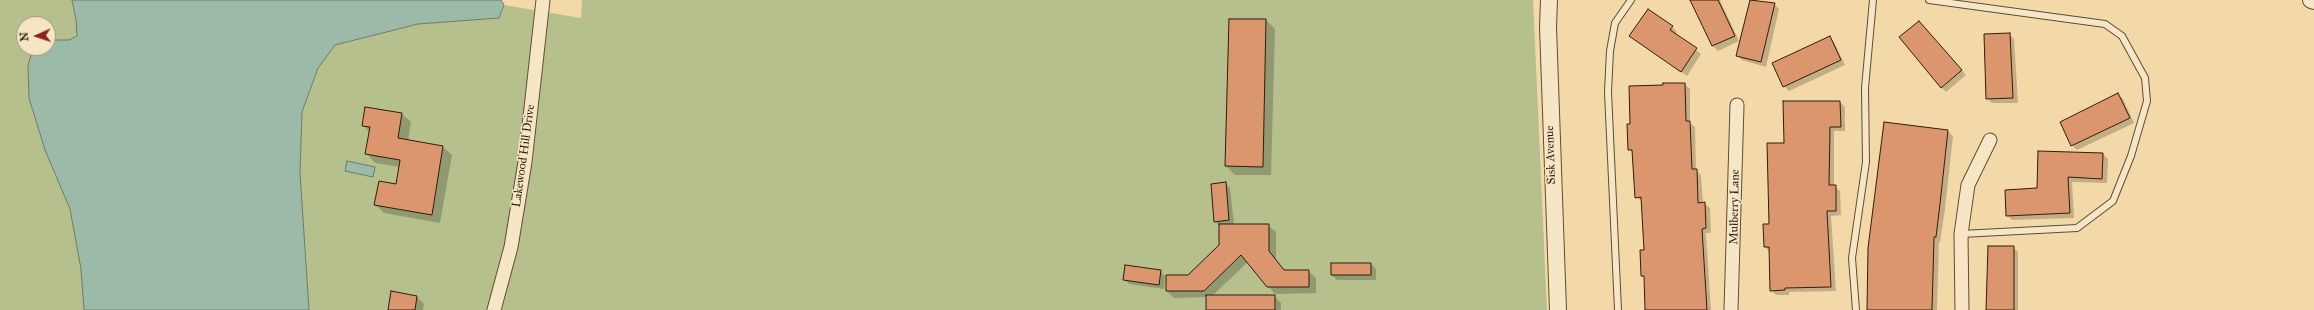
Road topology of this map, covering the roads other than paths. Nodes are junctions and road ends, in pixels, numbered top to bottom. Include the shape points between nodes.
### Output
1 (543, 0) edge
2 (1550, 0) edge
3 (1631, 0) edge
4 (1873, 0) edge
5 (1929, 0) edge
6 (2311, 0) edge
7 (2314, 0) edge
8 (1737, 105) dead end
9 (1990, 140) dead end
10 (1961, 234) junction
11 (494, 310) edge
12 (1558, 310) edge
13 (1618, 310) edge
14 (1731, 310) edge
15 (1856, 310) edge
16 (1962, 310) edge

1 - 11 street, Lakewood Hill Drive via 511,247
2 - 12 street, Sisk Avenue via 1548,43
3 - 13 lane via 1615,23 1610,51 1608,92
4 - 15 lane via 1865,88 1866,162 1852,258
5 - 10 lane via 2106,24 2122,36 2145,78 2147,101 2131,156 2113,201 2077,228
6 - 7 street
8 - 14 street, Mulberry Lane
9 - 10 street via 1968,185
10 - 16 street

